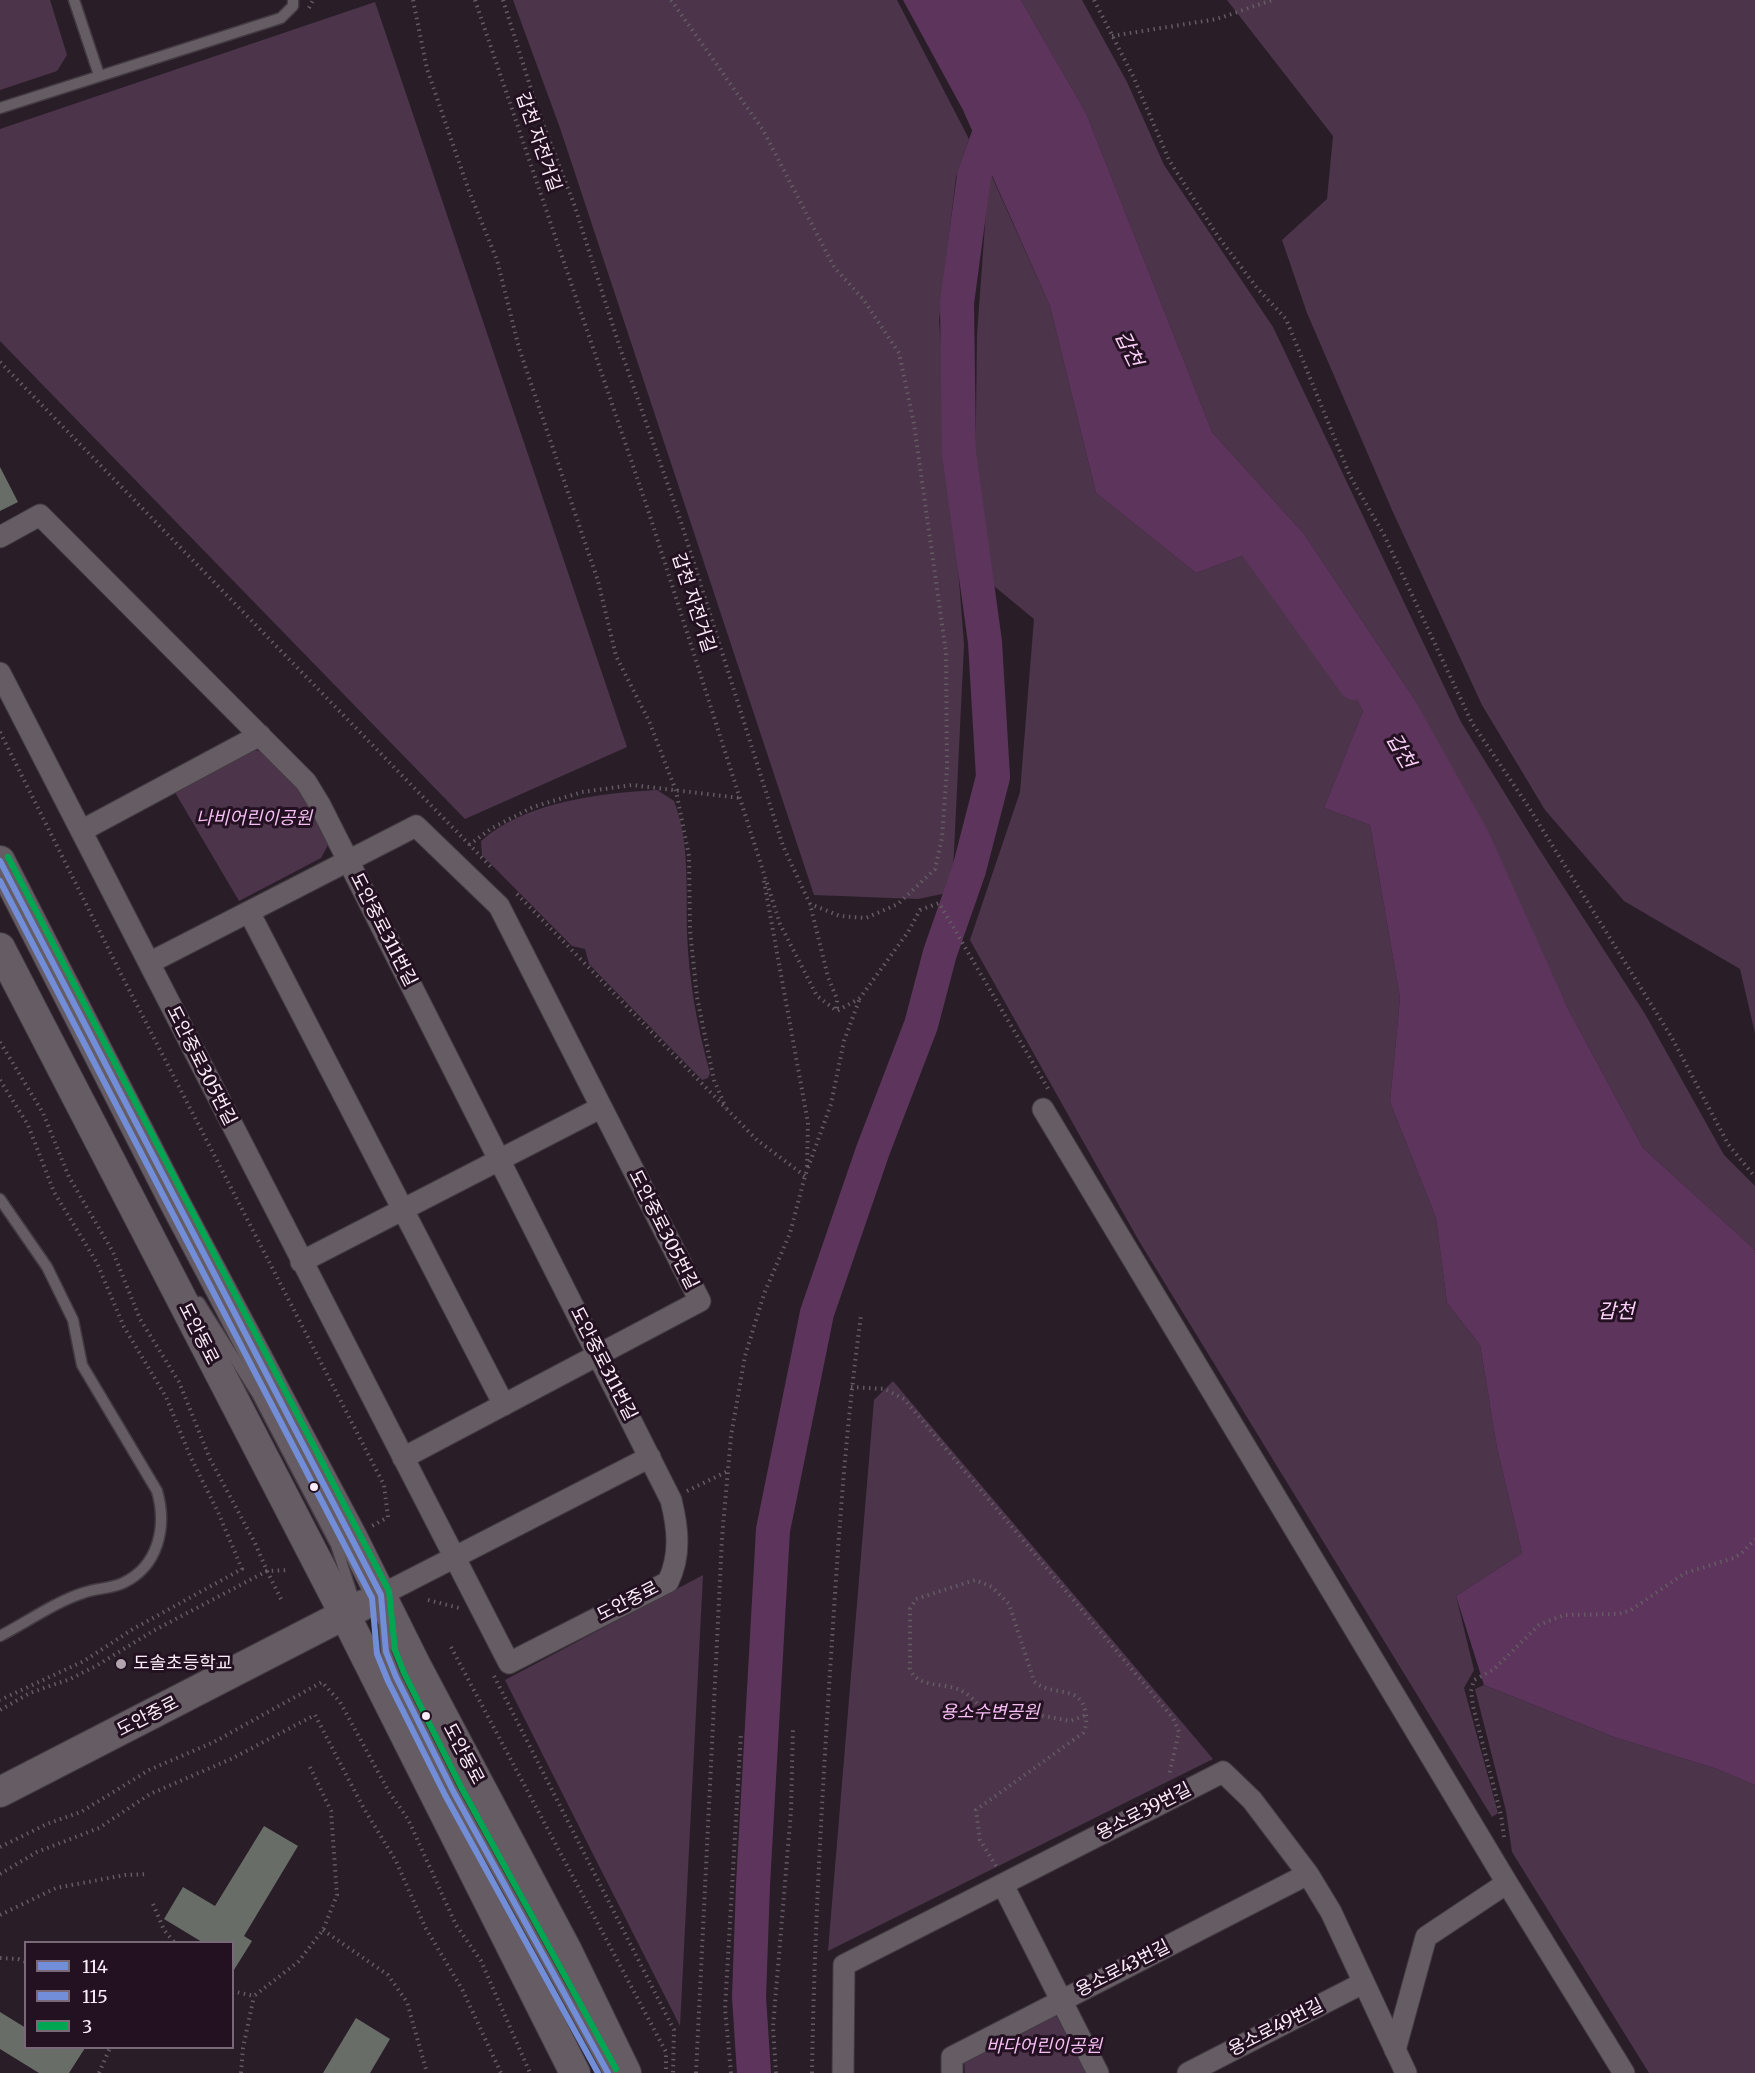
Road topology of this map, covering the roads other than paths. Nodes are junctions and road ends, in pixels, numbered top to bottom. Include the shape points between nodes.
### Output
1 (74, 0) edge
2 (293, 0) edge
3 (99, 75) junction
4 (0, 108) edge
5 (0, 537) edge
6 (0, 674) edge
7 (260, 735) junction
8 (81, 831) junction
9 (0, 861) edge
10 (348, 861) junction
11 (249, 912) junction
12 (0, 948) edge
13 (149, 963) junction
14 (600, 1108) junction
15 (1042, 1109) dead end
16 (500, 1160) junction
17 (0, 1199) edge
18 (403, 1210) junction
19 (301, 1262) junction
20 (598, 1355) junction
21 (504, 1405) junction
22 (650, 1457) junction
23 (403, 1458) junction
24 (454, 1558) junction
25 (381, 1595) junction
26 (345, 1615) junction
27 (0, 1636) edge
28 (0, 1792) edge
29 (1308, 1874) junction
30 (1000, 1876) junction
31 (1507, 1883) junction
32 (1363, 1983) junction
33 (1061, 2000) junction
34 (1395, 2050) junction
35 (574, 2073) edge
36 (608, 2073) edge
37 (626, 2073) edge
38 (843, 2073) edge
39 (952, 2073) edge
40 (1098, 2073) edge
41 (1188, 2073) edge
42 (1405, 2073) edge
43 (1624, 2073) edge

1 - 3 lane
2 - 3 lane via 293,6 281,18
3 - 4 lane
5 - 7 street, 도안중로311번길 via 40,515
6 - 8 street, 도안중로305번길
7 - 8 street
7 - 10 street, 도안중로311번길 via 306,782
8 - 13 street, 도안중로305번길
9 - 25 main road, 도안동로
10 - 11 street
10 - 14 street, 도안중로305번길 via 416,826 499,906
10 - 16 street, 도안중로311번길
11 - 13 street
11 - 18 street
12 - 26 main road, 도안동로
13 - 19 street, 도안중로305번길
14 - 16 street
14 - 20 street, 도안중로305번길 via 700,1301
15 - 31 street
16 - 18 street
16 - 20 street, 도안중로311번길
17 - 27 lane via 64,1299 73,1320 82,1365 157,1491 162,1508 161,1535 152,1558 140,1573 103,1590 83,1593
18 - 19 street
18 - 21 street
19 - 23 street, 도안중로305번길
20 - 21 street, 도안중로305번길
20 - 22 street, 도안중로311번길
21 - 23 street, 도안중로305번길
22 - 24 street, 도안중로
22 - 24 street, 도안중로 via 671,1500 677,1535 676,1564 668,1582 509,1663
23 - 24 street, 도안중로305번길
24 - 25 street, 도안중로
25 - 26 main road, 도안중로
25 - 36 lane via 386,1652 395,1675 453,1791
25 - 37 main road, 도안동로 via 567,1951
26 - 28 main road, 도안중로
26 - 35 main road, 도안동로
29 - 30 street, 용소로39번길 via 1252,1800 1223,1772
29 - 32 street, 용소로39번길 via 1331,1912
29 - 33 street, 용소로43번길
30 - 33 street
30 - 38 street, 용소로39번길 via 844,1965
31 - 34 street via 1426,1937
31 - 43 street
32 - 34 street, 용소로39번길
32 - 41 street, 용소로49번길
33 - 39 street, 용소로43번길 via 952,2057
33 - 40 street
34 - 42 street, 용소로39번길

